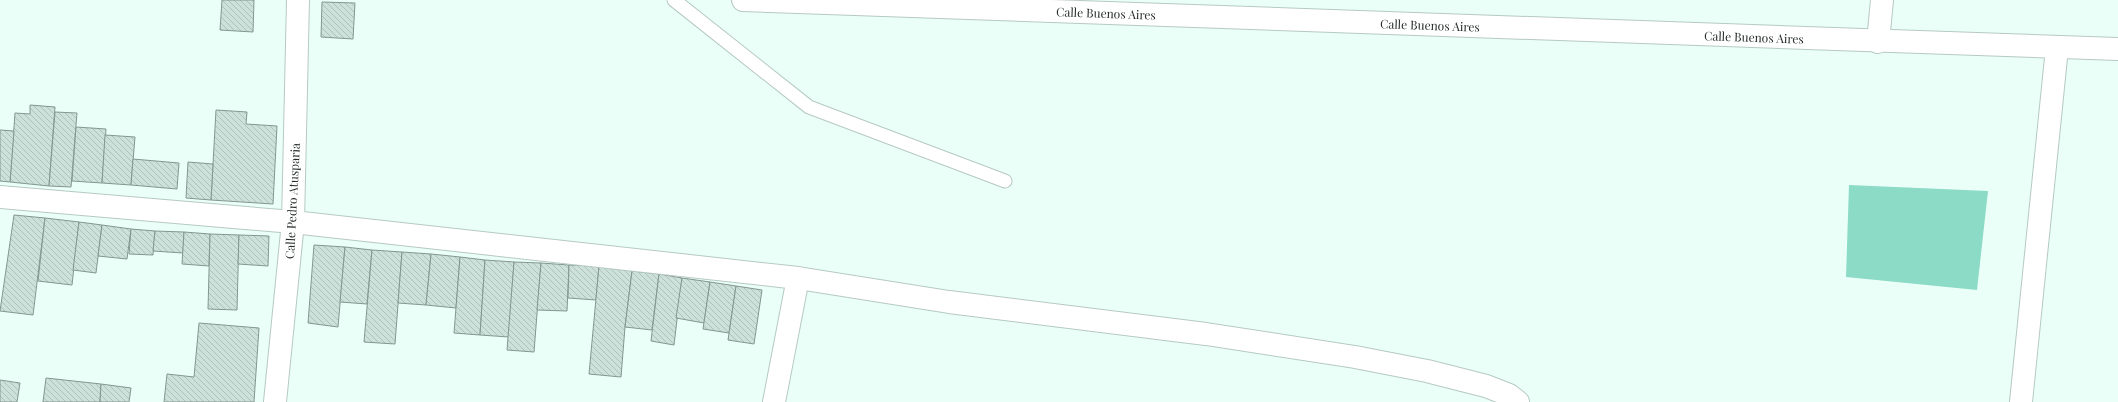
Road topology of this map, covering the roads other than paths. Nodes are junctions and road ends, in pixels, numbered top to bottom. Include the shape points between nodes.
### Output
1 (298, 0) edge
2 (674, 0) edge
3 (742, 0) edge
4 (1882, 0) edge
5 (1878, 42) junction
6 (2057, 48) junction
7 (2118, 49) edge
8 (1005, 181) dead end
9 (0, 197) edge
10 (293, 222) junction
11 (798, 278) junction
12 (275, 402) edge
13 (774, 402) edge
14 (1518, 402) edge
15 (2021, 402) edge

1 - 10 street, Calle Pedro Atusparia
2 - 8 lane via 809,107
3 - 5 street, Calle Buenos Aires
4 - 5 street
5 - 6 street, Calle Buenos Aires
6 - 7 street, Calle Buenos Aires
6 - 15 street
9 - 10 street
10 - 11 street
10 - 12 street, Calle Pedro Atusparia
11 - 13 street
11 - 14 street via 949,302 1206,334 1355,357 1486,386 1509,395

